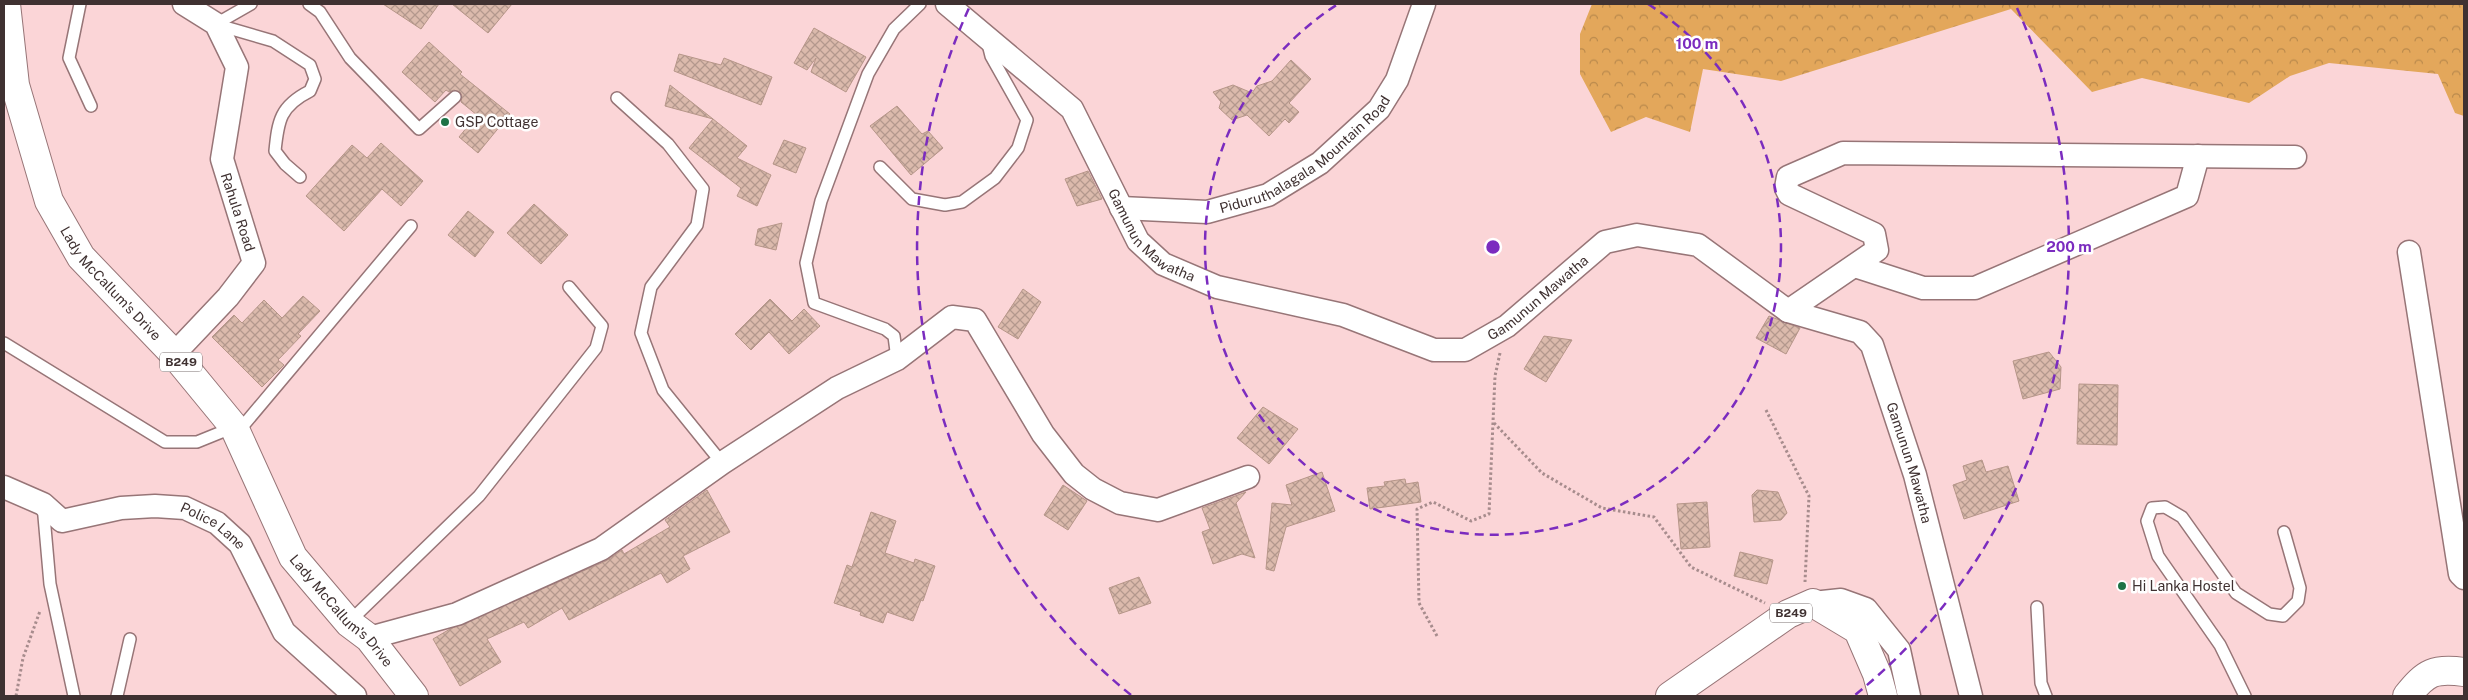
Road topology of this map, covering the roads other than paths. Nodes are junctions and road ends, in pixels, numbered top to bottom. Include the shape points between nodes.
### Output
1 (6, 4) edge
2 (80, 4) edge
3 (184, 4) edge
4 (252, 4) edge
5 (309, 4) edge
6 (920, 4) edge
7 (947, 4) edge
8 (1424, 4) edge
9 (216, 24) junction
10 (986, 37) junction
11 (455, 97) dead end
12 (617, 98) dead end
13 (91, 106) dead end
14 (2198, 156) junction
15 (2295, 157) dead end
16 (880, 167) dead end
17 (300, 177) dead end
18 (1121, 208) junction
19 (411, 226) dead end
20 (2409, 252) dead end
21 (1855, 266) junction
22 (569, 287) dead end
23 (1788, 311) junction
24 (4, 343) edge
25 (174, 354) junction
26 (897, 359) junction
27 (235, 430) junction
28 (722, 463) junction
29 (1248, 477) dead end
30 (4, 487) edge
31 (43, 504) junction
32 (2284, 532) dead end
33 (2464, 578) edge
34 (2037, 607) dead end
35 (1802, 608) junction
36 (359, 630) junction
37 (130, 639) dead end
38 (2464, 672) edge
39 (74, 696) edge
40 (117, 696) edge
41 (355, 696) edge
42 (414, 696) edge
43 (1670, 696) edge
44 (1883, 696) edge
45 (1909, 696) edge
46 (1971, 696) edge
47 (2046, 696) edge
48 (2245, 696) edge
49 (2407, 696) edge

1 - 25 main road, Lady McCallum's Drive / B249 via 15,84 49,201 81,257
2 - 13 lane via 69,58
3 - 9 street
4 - 9 lane
5 - 11 lane via 320,12 350,58 419,129
6 - 26 lane via 894,28 868,74 821,201 806,263 814,302 885,329 894,336
7 - 10 street, Gamunun Mawatha
8 - 18 street, Piduruthalagala Mountain Road via 1397,80 1379,109 1320,163 1268,195 1207,212
9 - 17 lane via 274,41 310,65 315,79 310,91 297,98 278,120 275,151
9 - 25 street, Rahula Road via 237,67 222,159 254,263 228,297
10 - 16 lane via 992,56 1027,120 1018,148 995,178 962,202 945,205 912,199
10 - 18 street, Gamunun Mawatha via 1072,109
12 - 28 lane via 668,144 703,189 697,224 651,287 641,333 663,390
14 - 15 street
14 - 21 street via 2187,196 1975,288 1923,288
14 - 21 street via 1843,153 1788,177 1786,188 1789,194 1874,234 1877,250
18 - 23 street, Gamunun Mawatha via 1138,241 1163,264 1217,287 1343,315 1434,350 1465,350 1507,326 1605,242 1637,235 1698,245
19 - 27 lane
20 - 33 street via 2460,574
21 - 23 street
22 - 36 lane via 602,326 596,348 479,496
23 - 46 street, Gamunun Mawatha via 1860,332 1872,345 1915,475
24 - 27 lane via 165,442 197,442
25 - 27 main road, Lady McCallum's Drive / B249
26 - 28 street via 837,388
26 - 29 street via 952,317 975,320 1043,434 1074,474 1093,489 1120,503 1158,510
27 - 36 main road, Lady McCallum's Drive / B249 via 293,557
28 - 36 street via 601,549 457,614
30 - 31 street, Police Lane
31 - 39 lane via 50,584
31 - 41 street, Police Lane via 62,520 122,508 155,506 185,508 217,523 240,544 284,632
32 - 48 lane via 2300,588 2298,601 2283,616 2269,614 2236,593 2182,517 2165,507 2152,508 2147,520 2158,556 2220,645
34 - 47 lane via 2041,683
35 - 43 main road, B249
35 - 44 main road, B249 via 1858,630
35 - 45 street via 1840,600 1866,609 1899,650
36 - 42 main road, Lady McCallum's Drive / B249
37 - 40 lane
38 - 49 main road via 2441,669 2419,681

